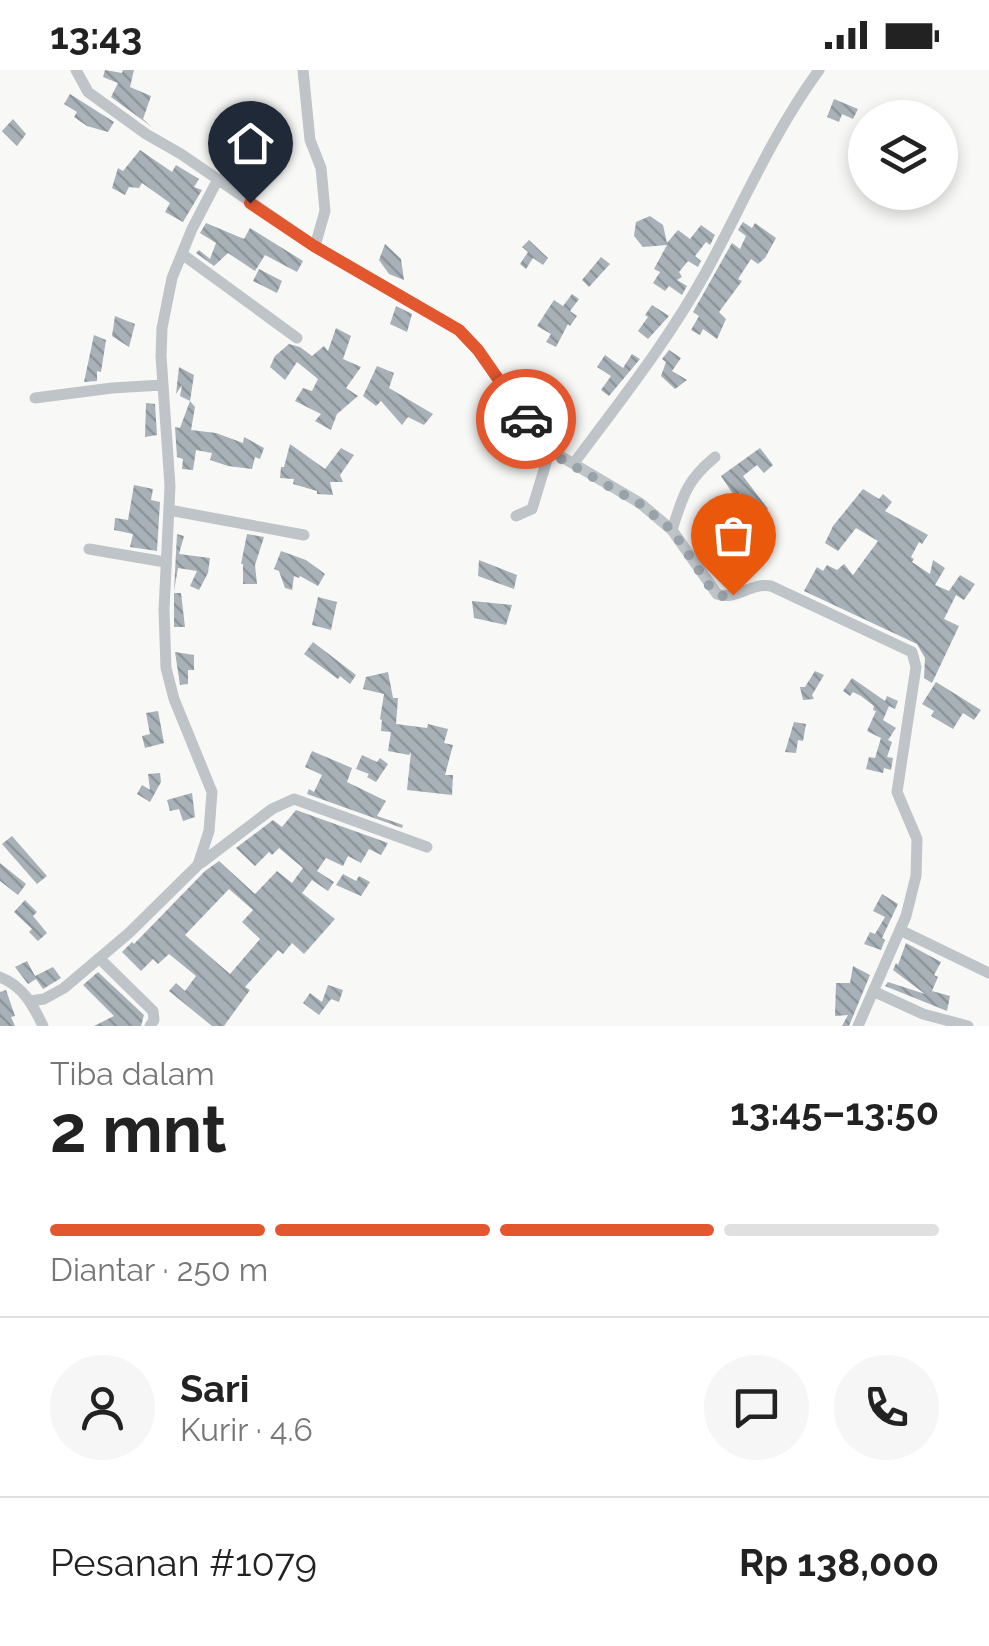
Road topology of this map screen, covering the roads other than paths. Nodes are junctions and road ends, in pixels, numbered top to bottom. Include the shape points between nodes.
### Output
1 (76, 70) edge
2 (303, 70) edge
3 (819, 70) edge
4 (218, 179) junction
5 (314, 246) junction
6 (182, 254) junction
7 (297, 338) dead end
8 (162, 385) junction
9 (35, 398) dead end
10 (550, 450) junction
11 (715, 458) dead end
12 (574, 463) junction
13 (169, 510) junction
14 (516, 516) dead end
15 (672, 530) junction
16 (304, 535) dead end
17 (89, 549) dead end
18 (166, 562) junction
19 (427, 847) dead end
20 (198, 865) junction
21 (900, 930) junction
22 (100, 958) junction
23 (989, 973) edge
24 (0, 977) edge
25 (876, 992) junction
26 (30, 1001) junction
27 (43, 1026) edge
28 (150, 1026) edge
29 (858, 1026) edge
30 (968, 1026) edge

1 - 4 street via 99,101
2 - 5 street via 325,204
3 - 12 street via 663,345
4 - 5 street
4 - 6 street
5 - 10 street via 459,330
6 - 7 street
6 - 8 street via 162,328
8 - 9 street
8 - 13 street
10 - 12 street
10 - 14 street via 532,509
11 - 15 street via 689,484
12 - 15 street
13 - 16 street
13 - 18 street
15 - 21 street via 717,594 771,586 912,652 916,667 897,792 913,824 918,864
17 - 18 street
18 - 20 street via 169,683 212,792 210,832
19 - 20 street via 298,799 272,809
20 - 22 street
21 - 23 street
21 - 25 street
22 - 26 street via 64,988
22 - 28 street via 153,1011
24 - 26 street
25 - 29 street
25 - 30 street
26 - 27 street

